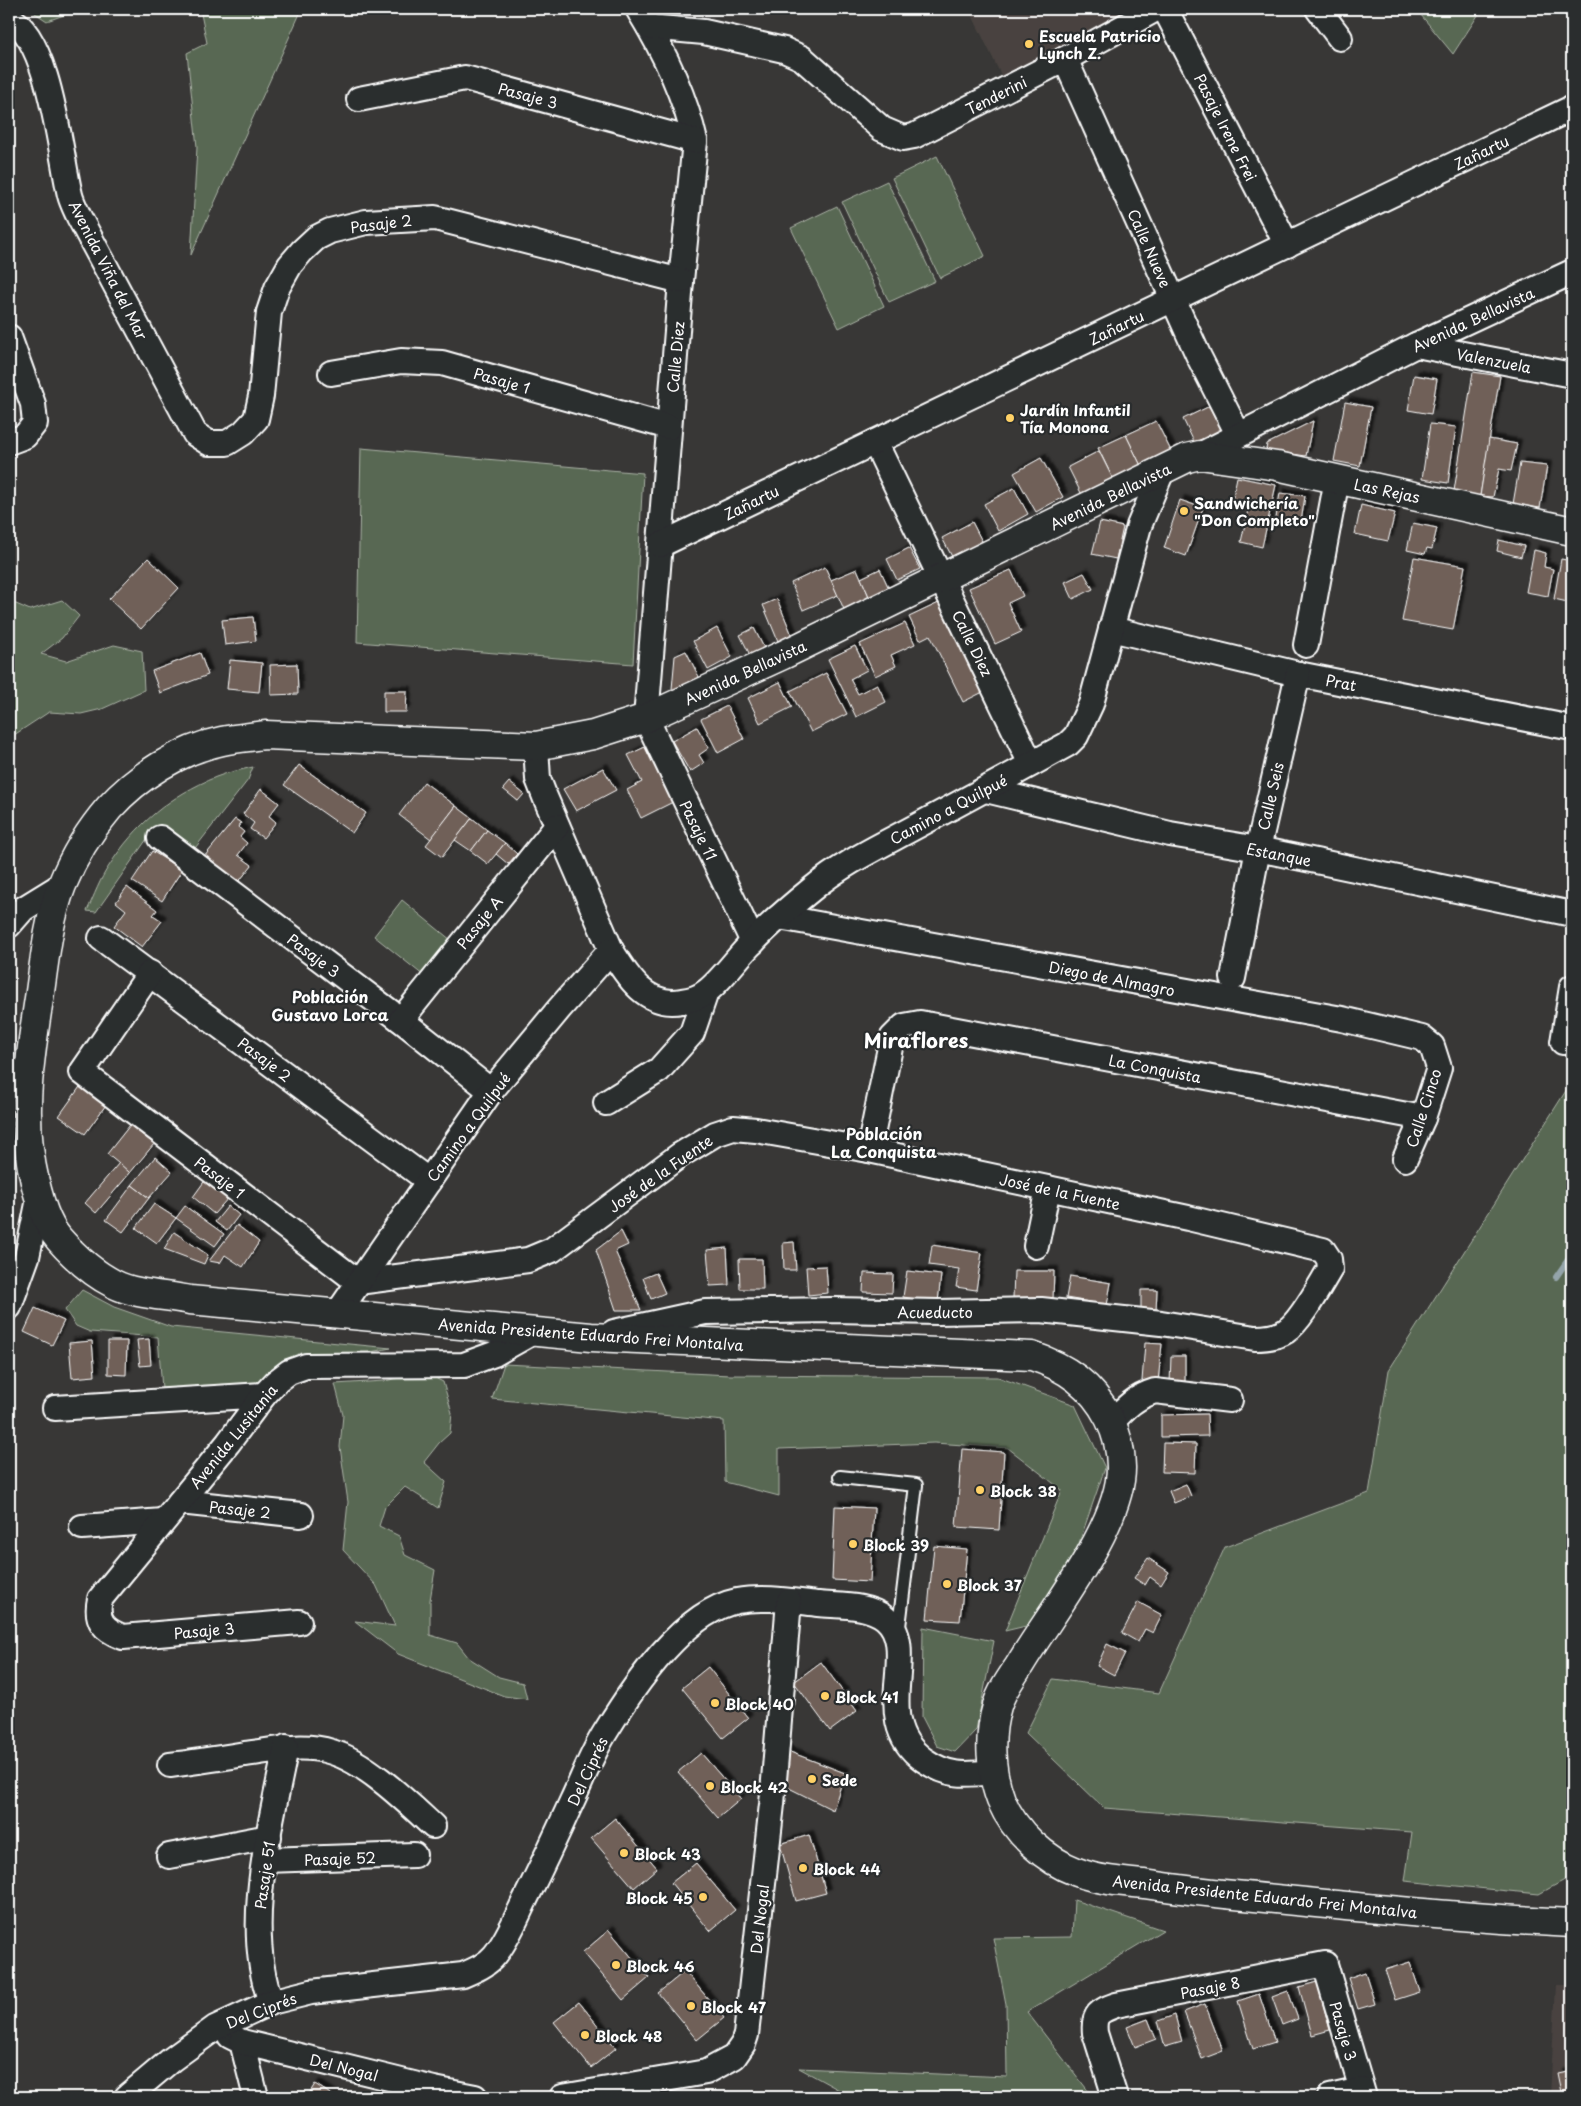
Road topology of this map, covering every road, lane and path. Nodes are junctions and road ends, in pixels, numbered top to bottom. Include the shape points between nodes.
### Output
1 (1156, 9) edge
2 (1165, 9) edge
3 (1318, 9) edge
4 (9, 18) edge
5 (643, 18) edge
6 (1340, 38) dead end
7 (1065, 59) junction
8 (359, 99) dead end
9 (1572, 108) edge
10 (695, 141) junction
11 (1287, 245) junction
12 (1572, 272) edge
13 (681, 280) junction
14 (1173, 299) junction
15 (9, 337) edge
16 (1416, 345) junction
17 (331, 374) dead end
18 (1572, 375) edge
19 (669, 427) junction
20 (195, 434) joint
21 (1238, 434) junction
22 (9, 442) edge
23 (875, 442) junction
24 (1200, 455) junction
25 (1162, 471) junction
26 (1337, 479) junction
27 (1572, 531) edge
28 (660, 545) junction
29 (942, 578) junction
30 (1111, 630) junction
31 (1306, 645) dead end
32 (1298, 674) junction
33 (646, 718) junction
34 (1572, 728) edge
35 (536, 746) junction
36 (1031, 764) junction
37 (986, 790) junction
38 (557, 826) junction
39 (160, 838) dead end
40 (1258, 849) junction
41 (62, 885) junction
42 (1572, 914) edge
43 (779, 917) junction
44 (9, 925) edge
45 (101, 938) dead end
46 (753, 942) junction
47 (611, 950) junction
48 (150, 973) junction
49 (1233, 978) dead end
50 (1572, 987) edge
51 (706, 992) junction
52 (401, 1020) junction
53 (1563, 1042) dead end
54 (1436, 1056) joint
55 (491, 1091) junction
56 (606, 1103) dead end
57 (1423, 1118) junction
58 (869, 1150) junction
59 (1405, 1159) dead end
60 (429, 1181) junction
61 (1048, 1188) junction
62 (39, 1199) junction
63 (1036, 1246) dead end
64 (358, 1282) junction
65 (9, 1308) edge
66 (337, 1314) junction
67 (533, 1332) junction
68 (1278, 1335) joint
69 (591, 1337) junction
70 (264, 1395) junction
71 (1230, 1400) dead end
72 (55, 1408) dead end
73 (1111, 1423) junction
74 (840, 1477) dead end
75 (180, 1502) junction
76 (301, 1515) dead end
77 (163, 1521) junction
78 (82, 1527) dead end
79 (789, 1601) junction
80 (299, 1622) dead end
81 (109, 1632) joint
82 (898, 1641) junction
83 (286, 1747) junction
84 (170, 1766) dead end
85 (993, 1772) junction
86 (433, 1826) dead end
87 (269, 1837) junction
88 (414, 1855) dead end
89 (170, 1856) dead end
90 (266, 1860) junction
91 (1572, 1923) edge
92 (1325, 1964) joint
93 (271, 2002) junction
94 (215, 2028) junction
95 (242, 2042) junction
96 (1363, 2094) edge
97 (127, 2097) edge
98 (256, 2097) edge
99 (475, 2097) edge
100 (571, 2097) edge
101 (1115, 2097) edge
102 (1330, 2097) edge

1 - 7 street, Tenderini
2 - 11 street, Pasaje Irene Frei
3 - 6 street
4 - 20 street, Avenida Viña del Mar via 22,29 38,56 49,89 71,198 79,217
5 - 7 street, Tenderini via 784,50 802,58 882,129 903,138 914,136
5 - 10 street, Calle Diez via 683,101
7 - 14 street, Calle Nueve
8 - 10 street, Pasaje 3 via 465,78
9 - 11 street, Zañartu
10 - 13 street, Calle Diez
11 - 14 street, Zañartu
12 - 16 street, Avenida Bellavista
13 - 19 street, Calle Diez
13 - 20 street, Pasaje 2 via 434,218 366,222 330,231 302,251 277,288 269,312 256,419 244,433 227,443 209,443
14 - 21 street, Calle Nueve
14 - 23 street, Zañartu
15 - 22 street via 33,404 35,423 25,436
16 - 18 street, Valenzuela
16 - 21 street, Avenida Bellavista
17 - 19 street, Pasaje 1 via 400,361 442,363
19 - 28 street, Calle Diez
21 - 24 street, Avenida Bellavista
23 - 28 street, Zañartu
23 - 29 street, Calle Diez
24 - 25 street, Avenida Bellavista
24 - 26 street, Las Rejas
25 - 29 street, Avenida Bellavista
25 - 30 street, Camino a Quilpué via 1139,526
26 - 27 street, Las Rejas
26 - 31 street
28 - 33 street, Calle Diez
29 - 33 street, Avenida Bellavista
29 - 36 street, Calle Diez
30 - 32 street, Prat
30 - 36 street, Camino a Quilpué via 1091,704 1076,736 1068,744
32 - 34 street, Prat
32 - 40 street, Calle Seis
33 - 35 street, Avenida Presidente Eduardo Frei Montalva via 593,735
33 - 46 street, Pasaje 11
35 - 38 street, Camino a Quilpué via 538,779
35 - 41 street, Avenida Presidente Eduardo Frei Montalva via 265,735 221,741 180,754 139,779 109,809 76,856
36 - 37 street, Camino a Quilpué
37 - 40 street, Estanque via 1170,834
37 - 43 street, Camino a Quilpué via 850,862
38 - 47 street, Camino a Quilpué
38 - 52 street, Pasaje A
39 - 52 street, Pasaje 3
40 - 42 street, Estanque
40 - 49 street, Calle Seis
41 - 44 street via 23,909
41 - 62 street, Avenida Presidente Eduardo Frei Montalva via 46,953 27,1085 28,1154
43 - 46 street, Camino a Quilpué
43 - 54 street, Diego de Almagro via 1342,1019 1422,1038 1432,1046
45 - 48 street, Pasaje 2
46 - 51 street, Camino a Quilpué
47 - 51 street, Camino a Quilpué via 629,979 653,998 679,1002
47 - 55 street, Camino a Quilpué
48 - 60 street, Pasaje 2
48 - 64 street, Pasaje 1 via 82,1072
50 - 53 street
51 - 56 street via 692,1033 666,1063
52 - 55 street, Pasaje 3
54 - 57 street, Calle Cinco via 1439,1068
55 - 60 street, Camino a Quilpué
57 - 58 street, La Conquista via 920,1023 904,1026 892,1038
57 - 59 street, Calle Cinco
58 - 61 street, José de la Fuente
58 - 64 street, José de la Fuente via 733,1128 715,1134 680,1155 540,1256
60 - 64 street, Camino a Quilpué
61 - 63 street
61 - 68 street, José de la Fuente via 1323,1250 1329,1259 1330,1269 1295,1322
62 - 65 street via 27,1257
62 - 66 street, Avenida Presidente Eduardo Frei Montalva via 58,1239 81,1262 114,1284 190,1300
64 - 66 street, Camino a Quilpué
66 - 67 street, Avenida Presidente Eduardo Frei Montalva
67 - 69 street, Avenida Presidente Eduardo Frei Montalva
67 - 70 street, Avenida Lusitania via 494,1354 464,1364 306,1366 289,1372
68 - 69 street, Acueducto via 1255,1338 1161,1322 1041,1310 763,1310 705,1312
69 - 73 street, Avenida Presidente Eduardo Frei Montalva via 1032,1356 1052,1363 1083,1382 1095,1395
70 - 72 street
70 - 75 street, Avenida Lusitania
71 - 73 street via 1155,1391 1130,1402
73 - 85 street, Avenida Presidente Eduardo Frei Montalva via 1121,1468 1109,1517 1083,1567 997,1703 991,1734
74 - 82 lane via 916,1485
75 - 76 street, Pasaje 2
75 - 77 street, Avenida Lusitania
77 - 78 street
77 - 81 street, Avenida Lusitania via 100,1599 99,1620
79 - 82 street, Del Ciprés via 873,1612 885,1618
79 - 93 street, Del Ciprés via 745,1600 715,1609 674,1640 649,1668 627,1696 600,1741 515,1921 496,1954 482,1967 463,1976 311,1992
79 - 100 street, Del Nogal via 772,1804 743,2044 734,2057 706,2072
80 - 81 street, Pasaje 3 via 123,1637
82 - 85 street via 895,1710 905,1741 914,1753 950,1774
83 - 84 street
83 - 86 street via 332,1752 350,1760 378,1779
83 - 87 street, Pasaje 51
85 - 91 street, Avenida Presidente Eduardo Frei Montalva via 1002,1801 1020,1832 1053,1862 1079,1873 1107,1880 1210,1893
87 - 89 street
87 - 90 street, Pasaje 51
88 - 90 street, Pasaje 52
90 - 93 street, Pasaje 51 via 258,1903 260,1946
92 - 96 street, Pasaje 3
92 - 101 street, Pasaje 8 via 1103,2010 1096,2015 1095,2033
93 - 94 street, Del Ciprés
94 - 95 street, Del Nogal
94 - 97 street, Del Ciprés
95 - 98 street
95 - 99 street, Del Nogal
96 - 102 street

